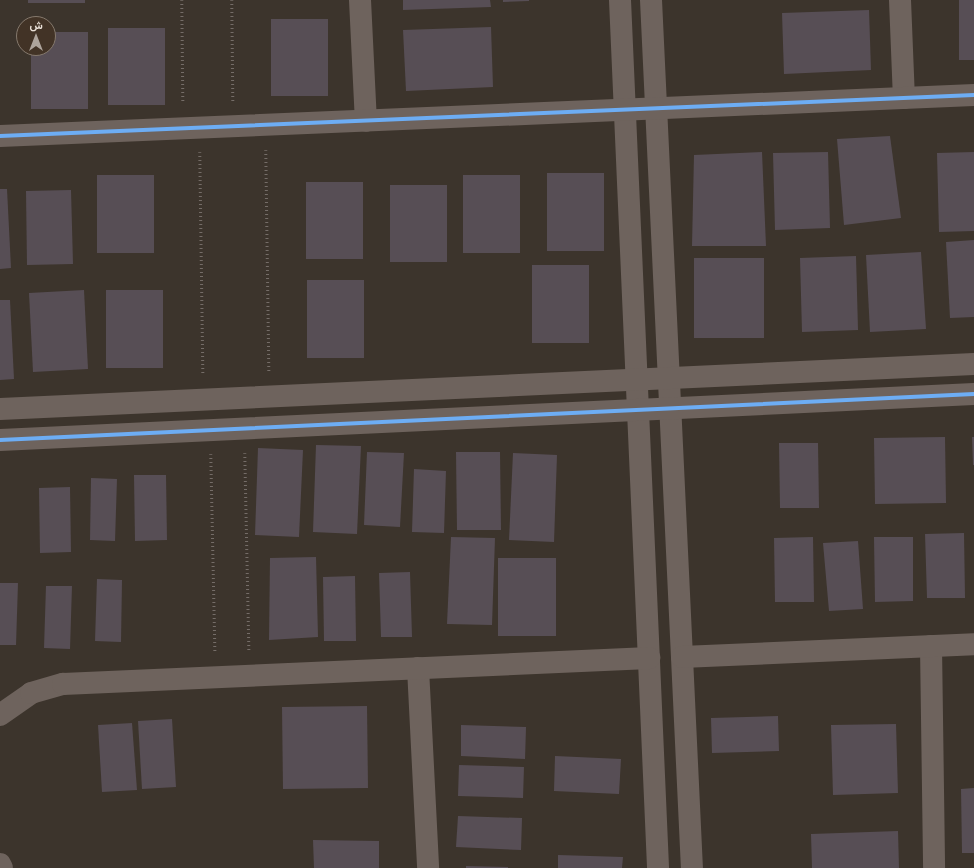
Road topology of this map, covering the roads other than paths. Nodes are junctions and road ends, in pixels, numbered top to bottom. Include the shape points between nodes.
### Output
1 (360, 0) edge
2 (620, 0) edge
3 (652, 0) edge
4 (900, 0) edge
5 (974, 95) edge
6 (904, 98) junction
7 (657, 109) junction
8 (625, 110) junction
9 (366, 121) junction
10 (0, 136) edge
11 (974, 364) edge
12 (669, 378) junction
13 (638, 379) junction
14 (974, 394) edge
15 (670, 408) junction
16 (0, 409) edge
17 (639, 409) junction
18 (0, 440) edge
19 (974, 644) edge
20 (931, 646) junction
21 (682, 657) junction
22 (649, 658) junction
23 (418, 668) junction
24 (31, 693) junction
25 (0, 695) edge
26 (0, 715) edge
27 (0, 864) edge
28 (2, 868) edge
29 (428, 868) edge
30 (658, 868) edge
31 (692, 868) edge
32 (934, 868) edge

1 - 9 street
2 - 8 street
3 - 7 street
4 - 6 street
5 - 6 street
6 - 7 street
7 - 8 street
7 - 12 street
8 - 9 street
8 - 13 street
9 - 10 street
11 - 12 street
12 - 13 street
12 - 15 street
13 - 16 street
13 - 17 street
14 - 15 street
15 - 17 street
15 - 21 street
17 - 18 street
17 - 22 street
19 - 20 street
20 - 21 street
20 - 32 street
21 - 31 street
22 - 23 street
22 - 30 street
23 - 24 street via 63,684
23 - 29 street
24 - 25 street
24 - 26 street
27 - 28 street

